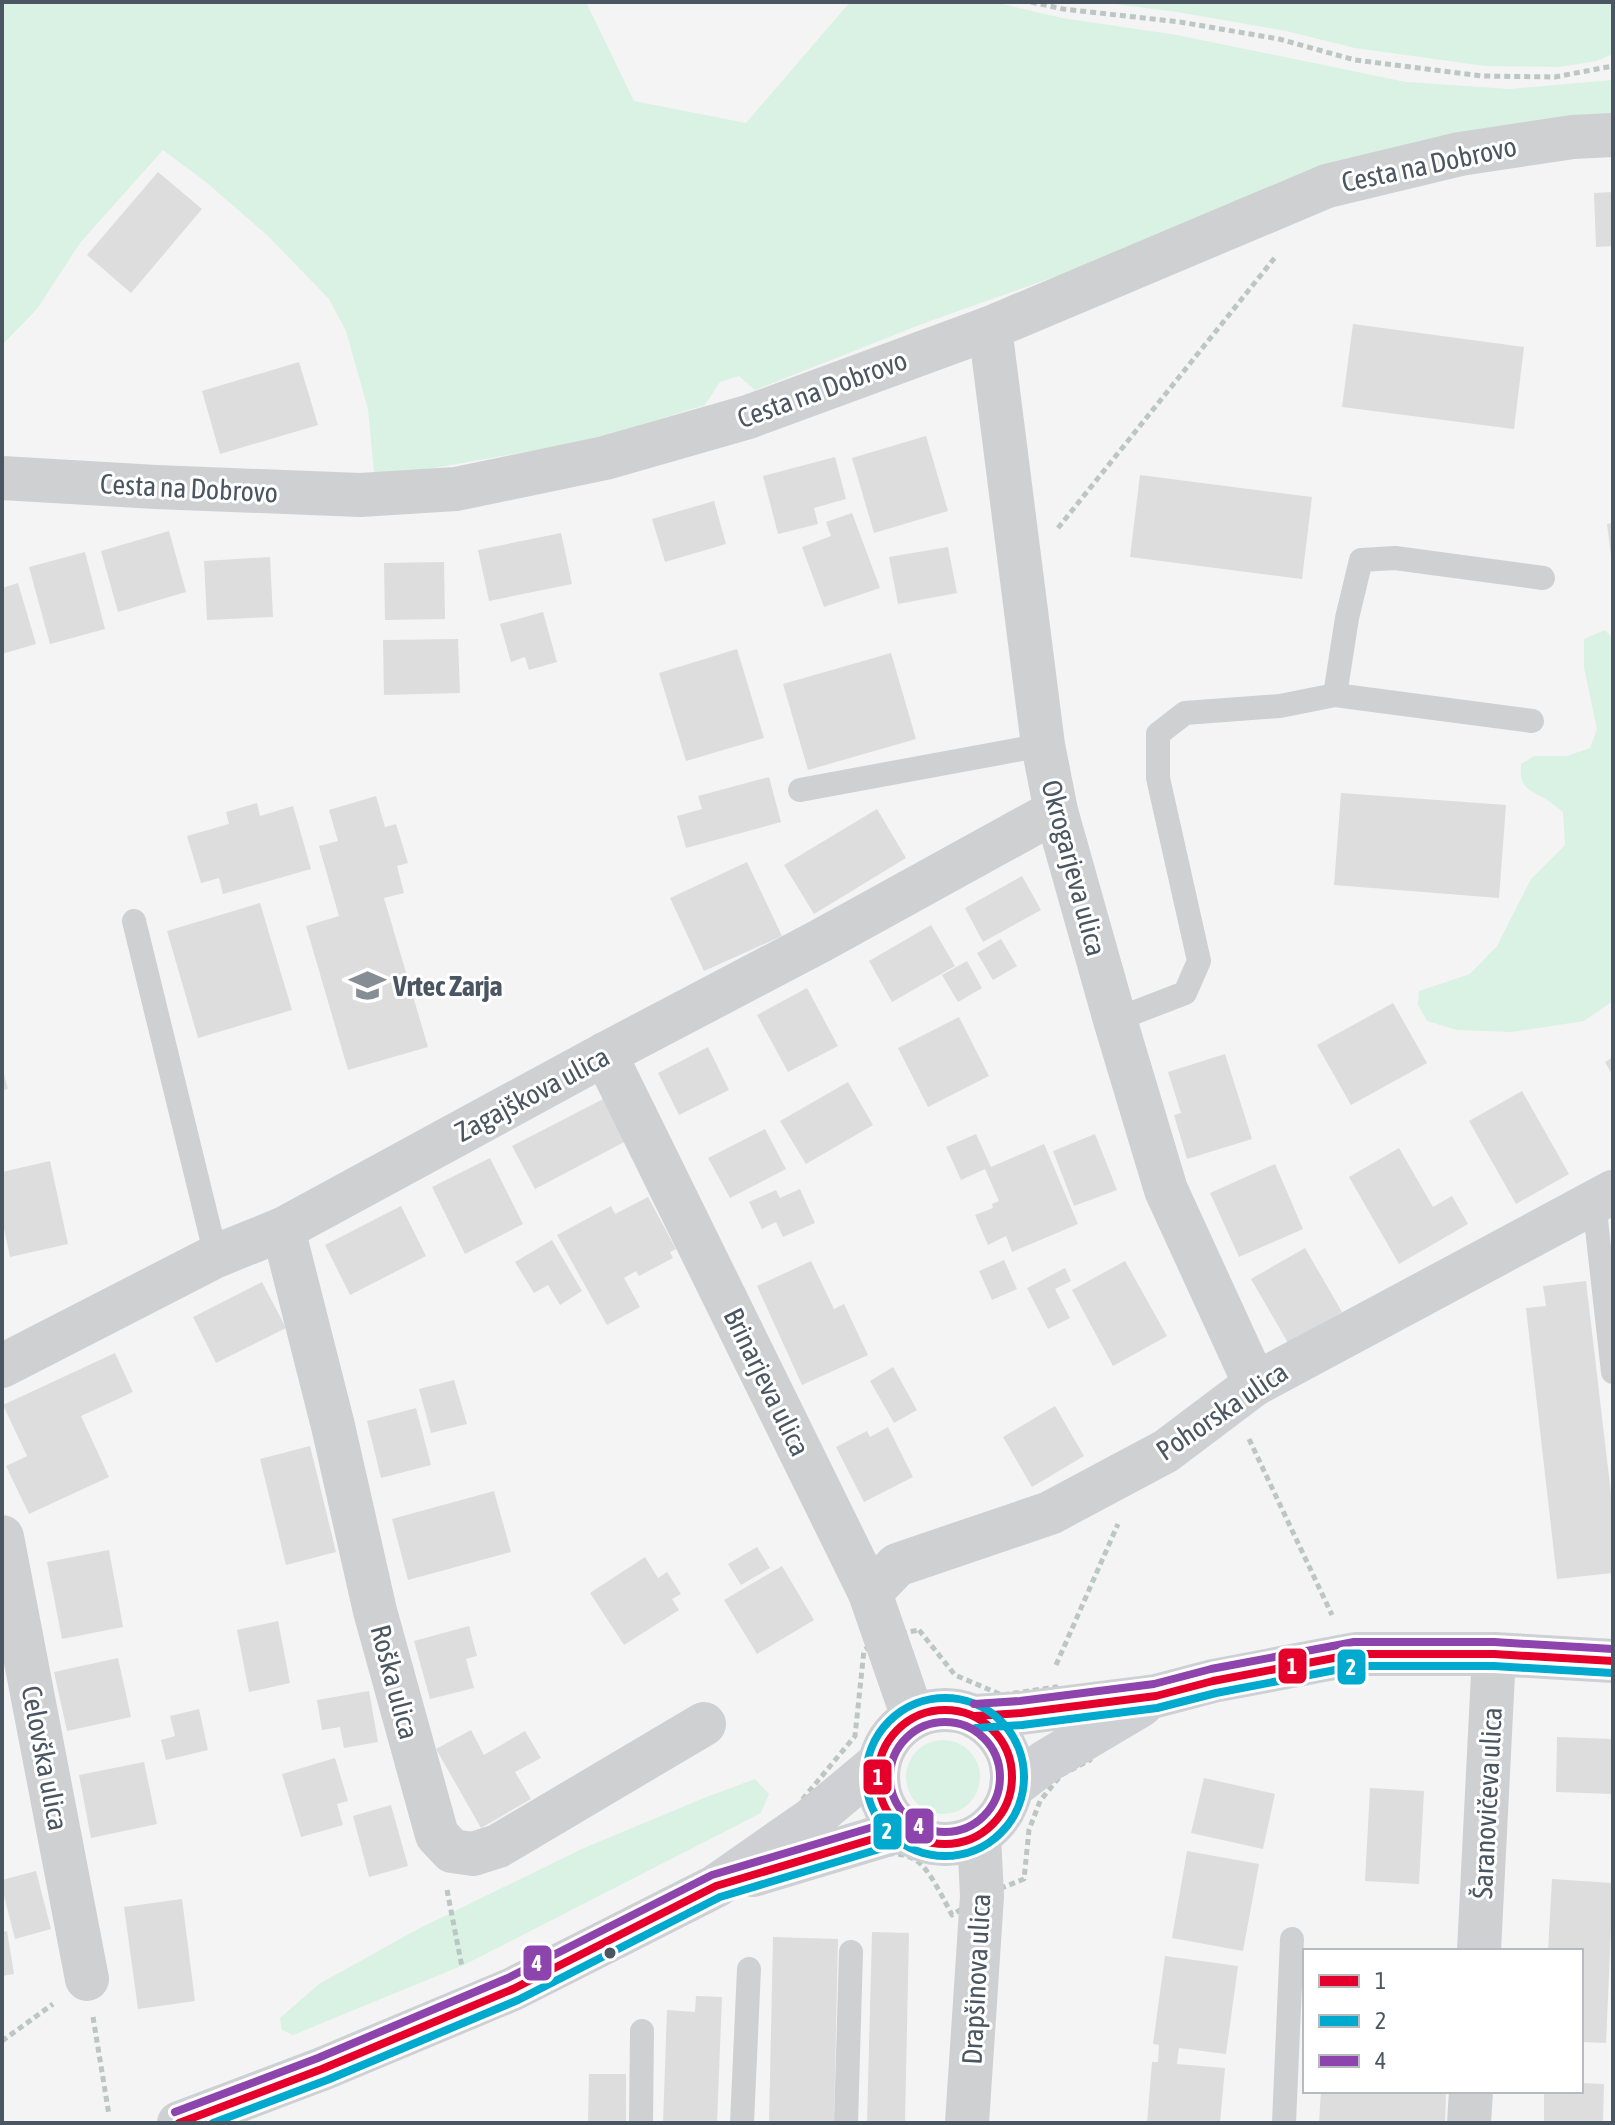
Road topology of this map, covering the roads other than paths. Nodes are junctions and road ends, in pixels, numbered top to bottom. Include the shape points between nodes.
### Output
1 (1613, 135) edge
2 (990, 328) junction
3 (2, 478) edge
4 (1543, 578) dead end
5 (1335, 695) junction
6 (1532, 721) dead end
7 (1043, 745) junction
8 (800, 790) dead end
9 (1056, 811) junction
10 (134, 921) dead end
11 (1115, 1020) junction
12 (605, 1054) junction
13 (1603, 1197) edge
14 (283, 1229) junction
15 (216, 1256) junction
16 (2, 1366) edge
17 (1613, 1372) edge
18 (1255, 1384) junction
19 (2, 1537) edge
20 (870, 1593) junction
21 (1494, 1654) junction
22 (1613, 1661) edge
23 (1063, 1712) junction
24 (975, 1716) junction
25 (913, 1717) junction
26 (704, 1724) dead end
27 (878, 1764) junction
28 (1012, 1787) junction
29 (903, 1830) junction
30 (819, 1836) junction
31 (979, 1836) junction
32 (1292, 1939) dead end
33 (1479, 1949) edge
34 (851, 1952) dead end
35 (749, 1969) dead end
36 (87, 1979) road end
37 (642, 2031) dead end
38 (1471, 2093) edge
39 (179, 2123) edge
40 (641, 2123) edge
41 (742, 2123) edge
42 (846, 2123) edge
43 (967, 2123) edge
44 (1284, 2123) edge
45 (1469, 2123) edge

1 - 2 street, Cesta na Dobrovo via 1460,154 1327,186
2 - 3 street, Cesta na Dobrovo via 748,417 605,458 456,489 360,495
2 - 7 street, Okrogarjeva ulica
4 - 5 lane via 1395,558 1361,560
5 - 6 lane
5 - 11 lane via 1280,706 1185,713 1158,734 1158,778 1199,961 1185,993
7 - 8 lane
7 - 9 street, Okrogarjeva ulica
9 - 11 street, Okrogarjeva ulica
9 - 12 street, Zagajškova ulica
10 - 15 lane
11 - 18 street, Okrogarjeva ulica via 1166,1190
12 - 14 street, Zagajškova ulica
12 - 20 street, Brinarjeva ulica
13 - 17 lane
13 - 18 street, Pohorska ulica
14 - 15 street, Zagajškova ulica
14 - 26 street, Roška ulica via 375,1611 437,1835 452,1851 473,1854 498,1846
15 - 16 street, Zagajškova ulica
18 - 20 street, Pohorska ulica via 1166,1451 1050,1513 897,1565
19 - 36 street, Celovška ulica
20 - 25 street, Brinarjeva ulica
21 - 22 street
21 - 23 street via 1355,1654
21 - 33 street, Šaranovičeva ulica
23 - 24 street
23 - 28 street via 1045,1762
24 - 25 street via 955,1709
24 - 28 street via 1005,1746
25 - 27 street via 896,1730
27 - 29 street via 881,1801
27 - 30 street
28 - 31 street via 1006,1806
29 - 30 street
29 - 31 street via 940,1845
30 - 39 street via 513,1989
31 - 43 street, Drapšinova ulica via 982,1896
32 - 44 lane
34 - 42 lane
35 - 41 lane
37 - 40 lane
38 - 45 street

